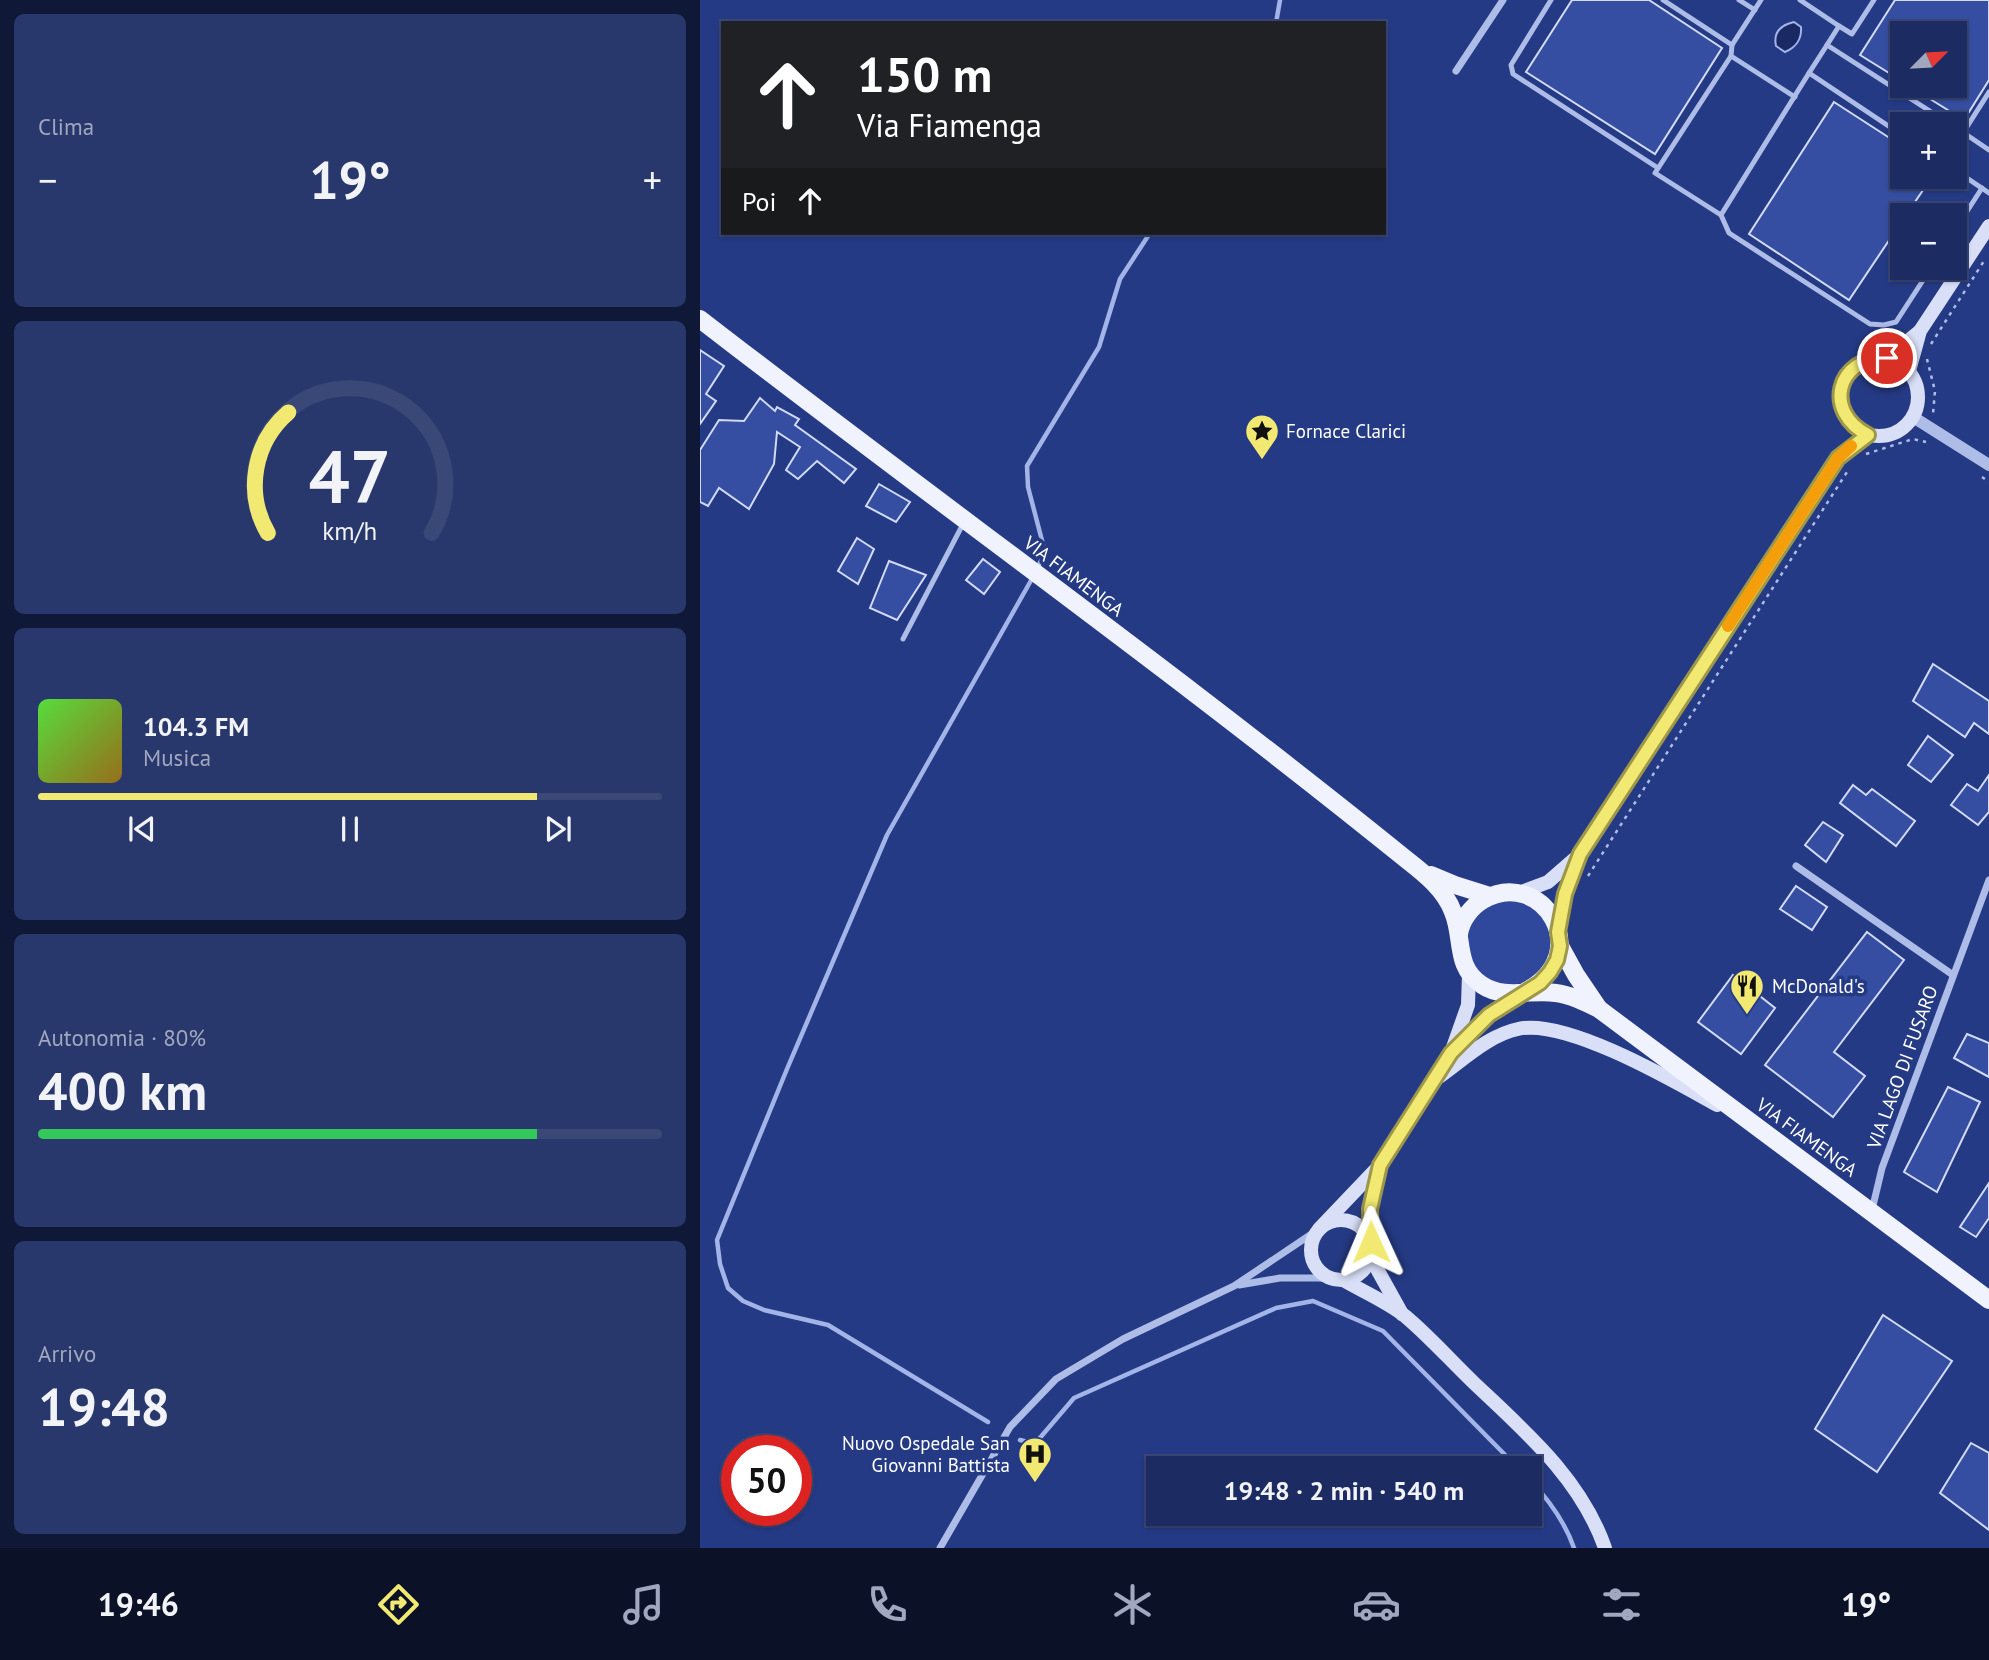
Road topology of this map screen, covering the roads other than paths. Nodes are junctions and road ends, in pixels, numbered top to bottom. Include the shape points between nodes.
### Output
1 (1503, 0) edge
2 (1551, 0) edge
3 (1663, 0) edge
4 (1739, 0) edge
5 (1761, 0) edge
6 (1800, 0) edge
7 (1874, 0) edge
8 (1755, 10) junction
9 (1839, 26) junction
10 (1731, 45) junction
11 (1827, 45) junction
12 (1731, 56) junction
13 (1456, 71) dead end
14 (1810, 73) junction
15 (1989, 92) edge
16 (1795, 97) junction
17 (1931, 112) edge
18 (1890, 127) edge
19 (1967, 127) edge
20 (1967, 136) edge
21 (1989, 150) edge
22 (1658, 167) junction
23 (1967, 178) edge
24 (1982, 188) junction
25 (1989, 193) edge
26 (1967, 211) edge
27 (1721, 215) junction
28 (1989, 226) edge
29 (1923, 280) edge
30 (700, 319) edge
31 (1920, 331) junction
32 (1887, 358) junction
33 (1909, 371) junction
34 (1913, 417) junction
35 (1847, 419) junction
36 (1868, 435) junction
37 (1838, 458) junction
38 (1989, 465) edge
39 (965, 521) junction
40 (903, 639) dead end
41 (1580, 854) junction
42 (1796, 866) dead end
43 (1420, 870) junction
44 (1989, 880) edge
45 (1519, 893) junction
46 (1490, 896) junction
47 (1559, 939) junction
48 (1458, 944) junction
49 (1469, 974) junction
50 (1952, 975) junction
51 (1526, 991) junction
52 (1600, 1009) junction
53 (1451, 1053) junction
54 (1436, 1079) junction
55 (1758, 1127) junction
56 (1380, 1165) junction
57 (1872, 1210) junction
58 (1319, 1229) junction
59 (1371, 1242) junction
60 (1371, 1258) junction
61 (1327, 1278) junction
62 (1345, 1281) junction
63 (1234, 1286) junction
64 (1989, 1300) edge
65 (1403, 1315) junction
66 (946, 1536) junction
67 (940, 1548) edge
68 (946, 1548) edge
69 (1605, 1548) edge

1 - 13 street
2 - 22 lane via 1511,65 1513,74
3 - 10 lane
4 - 8 lane
5 - 8 lane
6 - 9 lane
7 - 9 lane via 1852,34
8 - 10 lane
9 - 11 lane
10 - 12 lane
11 - 14 lane
11 - 17 lane
12 - 16 lane
12 - 22 lane
14 - 16 lane
14 - 18 lane
15 - 19 lane
16 - 27 lane
20 - 21 lane
22 - 27 lane via 1655,173
23 - 24 lane
24 - 25 lane
24 - 26 lane
27 - 29 lane via 1729,233 1870,324 1896,322
28 - 31 main road
30 - 39 main road, VIA FIAMENGA
31 - 32 main road
31 - 33 main road
32 - 33 main road
32 - 35 main road via 1873,358 1850,370 1840,394
33 - 34 main road via 1918,394
34 - 36 main road via 1893,434
34 - 38 street
35 - 36 main road
35 - 37 main road
36 - 37 main road
37 - 41 main road
39 - 40 lane
39 - 43 main road, VIA FIAMENGA via 1307,778
41 - 45 main road via 1548,882
41 - 47 main road via 1565,894
42 - 50 street, VIA LAGO DI FUSARO
43 - 46 main road, VIA FIAMENGA
43 - 48 main road, VIA FIAMENGA via 1444,895 1454,914
44 - 50 street, VIA LAGO DI FUSARO
45 - 46 main road, VIA FIAMENGA
45 - 47 main road, VIA FIAMENGA via 1545,907
46 - 48 main road via 1467,914
47 - 51 main road via 1557,960 1550,972
47 - 52 main road, VIA FIAMENGA via 1576,975
48 - 49 main road, VIA FIAMENGA
49 - 51 main road, VIA FIAMENGA via 1500,993
49 - 53 main road via 1468,1005
50 - 57 street, VIA LAGO DI FUSARO via 1882,1168
51 - 52 main road, VIA FIAMENGA via 1563,994
51 - 53 main road via 1489,1015
52 - 55 main road, VIA FIAMENGA
53 - 54 main road
54 - 55 main road via 1497,1037 1519,1028 1544,1028 1564,1031 1648,1068
54 - 56 main road
55 - 57 main road, VIA FIAMENGA
56 - 58 main road
56 - 59 main road via 1370,1209
57 - 64 main road, VIA FIAMENGA
58 - 59 main road via 1345,1220 1361,1227
58 - 61 main road via 1311,1255
58 - 63 street
59 - 60 main road
60 - 62 main road via 1361,1274
60 - 65 main road
61 - 62 main road
61 - 63 street via 1280,1278
62 - 65 main road
63 - 66 street via 1123,1339 1056,1379 1010,1427
65 - 69 main road via 1568,1477
66 - 67 street
66 - 68 lane

